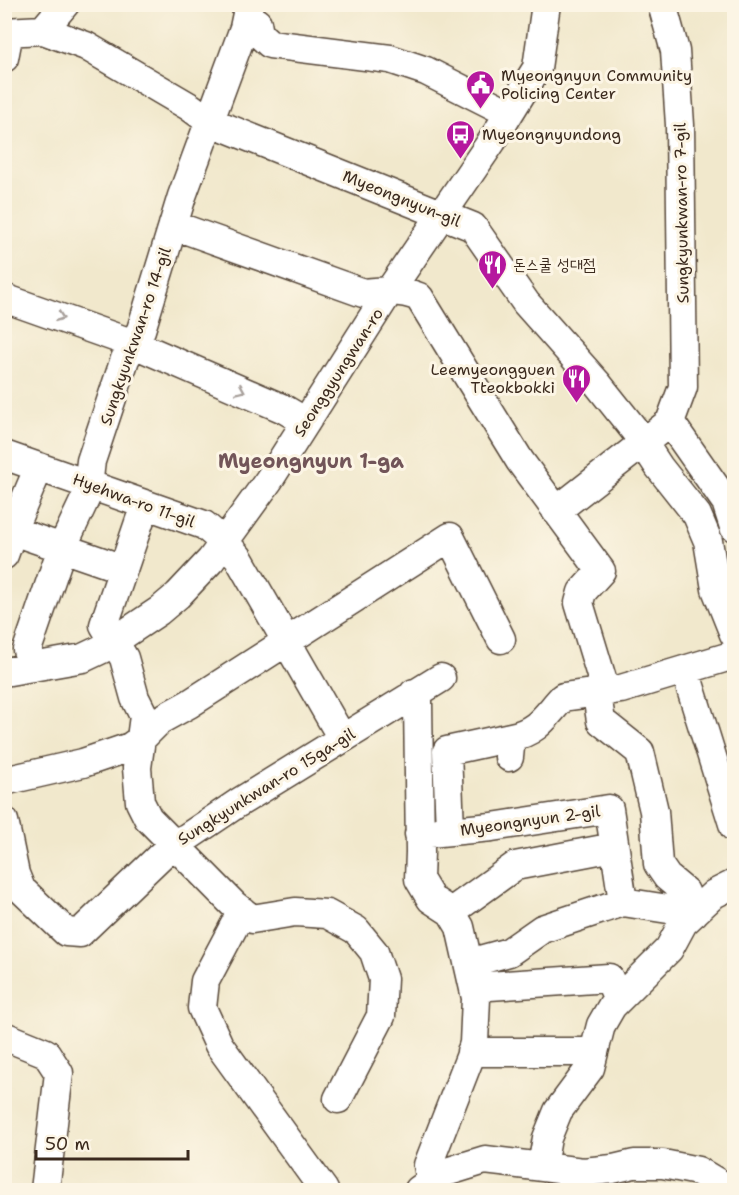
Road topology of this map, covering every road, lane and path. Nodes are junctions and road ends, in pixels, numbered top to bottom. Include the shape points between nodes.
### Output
1 (65, 4) edge
2 (546, 4) edge
3 (662, 4) edge
4 (248, 10) edge
5 (43, 30) junction
6 (6, 41) edge
7 (509, 113) junction
8 (209, 121) junction
9 (444, 214) junction
10 (173, 225) junction
11 (390, 290) junction
12 (4, 298) edge
13 (134, 344) junction
14 (306, 422) junction
15 (670, 422) junction
16 (643, 443) junction
17 (4, 455) edge
18 (39, 467) junction
19 (87, 485) junction
20 (146, 505) junction
21 (556, 511) junction
22 (735, 526) edge
23 (224, 542) junction
24 (9, 543) edge
25 (62, 548) junction
26 (722, 551) edge
27 (123, 569) junction
28 (735, 634) edge
29 (501, 639) dead end
30 (287, 641) junction
31 (113, 642) junction
32 (735, 655) edge
33 (33, 667) junction
34 (685, 670) junction
35 (4, 672) edge
36 (441, 678) dead end
37 (600, 692) junction
38 (414, 693) junction
39 (342, 738) junction
40 (141, 739) junction
41 (4, 781) edge
42 (4, 820) edge
43 (735, 827) edge
44 (450, 830) junction
45 (418, 834) junction
46 (174, 843) junction
47 (614, 847) junction
48 (735, 884) edge
49 (622, 902) junction
50 (242, 911) junction
51 (451, 912) junction
52 (694, 913) junction
53 (471, 975) junction
54 (618, 1000) junction
55 (4, 1036) edge
56 (471, 1052) junction
57 (594, 1052) junction
58 (338, 1099) dead end
59 (542, 1166) junction
60 (601, 1180) edge
61 (425, 1186) edge
62 (45, 1191) edge
63 (324, 1191) edge
64 (730, 1191) edge

1 - 5 street
2 - 7 street, Seonggyungwan-ro via 537,68
3 - 15 street, Sungkyunkwan-ro 7-gil via 675,51 682,223 683,387
4 - 7 street via 259,34 270,44 390,59 426,71
4 - 8 street, Sungkyunkwan-ro 14-gil
5 - 6 street
5 - 8 street, Myeongnyun-gil via 86,46
7 - 9 street, Seonggyungwan-ro
8 - 9 street, Myeongnyun-gil
8 - 10 street, Sungkyunkwan-ro 14-gil
9 - 11 street, Seonggyungwan-ro
9 - 16 street, Myeongnyun-gil via 473,227 525,303 597,383
10 - 11 street, Seonggyungwan-ro via 363,293
10 - 13 street, Sungkyunkwan-ro 14-gil
11 - 14 street, Seonggyungwan-ro
11 - 21 street via 419,297 520,461
12 -> 13 street
13 -> 14 street
13 - 19 street, Sungkyunkwan-ro 14-gil via 125,359
14 - 23 street, Seonggyungwan-ro
15 - 16 street
15 - 22 street via 726,502
16 - 21 street
16 - 26 street, Myeongnyun-gil via 697,515 708,541
17 - 18 street, Hyehwa-ro 11-gil
18 - 19 street, Hyehwa-ro 11-gil
18 - 24 street
19 - 20 street, Hyehwa-ro 11-gil
19 - 25 street, Sungkyunkwan-ro 14-gil via 87,495
20 - 23 street, Hyehwa-ro 11-gil via 204,525
20 - 27 street
21 - 37 street via 601,572 582,592 579,603 603,681
23 - 30 street via 238,557
23 - 31 street, Seonggyungwan-ro via 177,595
24 - 25 street
25 - 27 street
25 - 33 street, Sungkyunkwan-ro 14-gil via 27,650
26 - 28 street, Myeongnyun-gil via 716,589
27 - 31 street via 104,625
29 - 30 street via 450,537
30 - 39 street
30 - 40 street via 160,720
31 - 33 street, Seonggyungwan-ro via 83,658
31 - 40 street via 124,658 144,716
32 - 34 street, Myeongnyun 2-gil
33 - 35 street, Seonggyungwan-ro
34 - 37 street, Myeongnyun 2-gil
34 - 43 street
36 - 38 street, Sungkyunkwan-ro 15ga-gil
37 - 44 street, Myeongnyun 2-gil via 563,697 537,727 521,735 510,747 447,751
37 - 52 street via 601,721 640,752 654,811 658,864 685,892
38 - 39 street, Sungkyunkwan-ro 15ga-gil
38 - 45 street via 418,701
39 - 46 street, Sungkyunkwan-ro 15ga-gil
40 - 41 street via 130,747 83,763
40 - 46 street via 137,768 140,802 148,818
42 - 46 street, Sungkyunkwan-ro 15ga-gil via 21,889 66,932 80,933
44 - 45 street, Myeongnyun 2-gil
44 - 47 street, Myeongnyun 2-gil via 609,809
45 - 51 street via 419,879 431,898
46 - 50 street
47 - 49 street, Myeongnyun 2-gil
47 - 51 street via 515,866
48 - 52 street via 714,894
49 - 52 street
49 - 53 street via 543,929
50 - 58 street via 252,919 295,912 327,914 356,930 374,952 383,979 381,1016
50 - 63 street via 206,981 202,1008 219,1045
51 - 53 street via 460,927
52 - 54 street via 683,923 669,949
53 - 54 street via 609,978
53 - 56 street via 476,998
54 - 57 street via 602,1025
55 - 62 street via 46,1053 58,1073
56 - 57 street
56 - 61 street via 428,1165
57 - 59 street via 590,1068 558,1111 547,1138
59 - 60 street via 583,1172
59 - 61 street via 485,1160 443,1173
60 - 64 street via 634,1164 663,1164 698,1171

